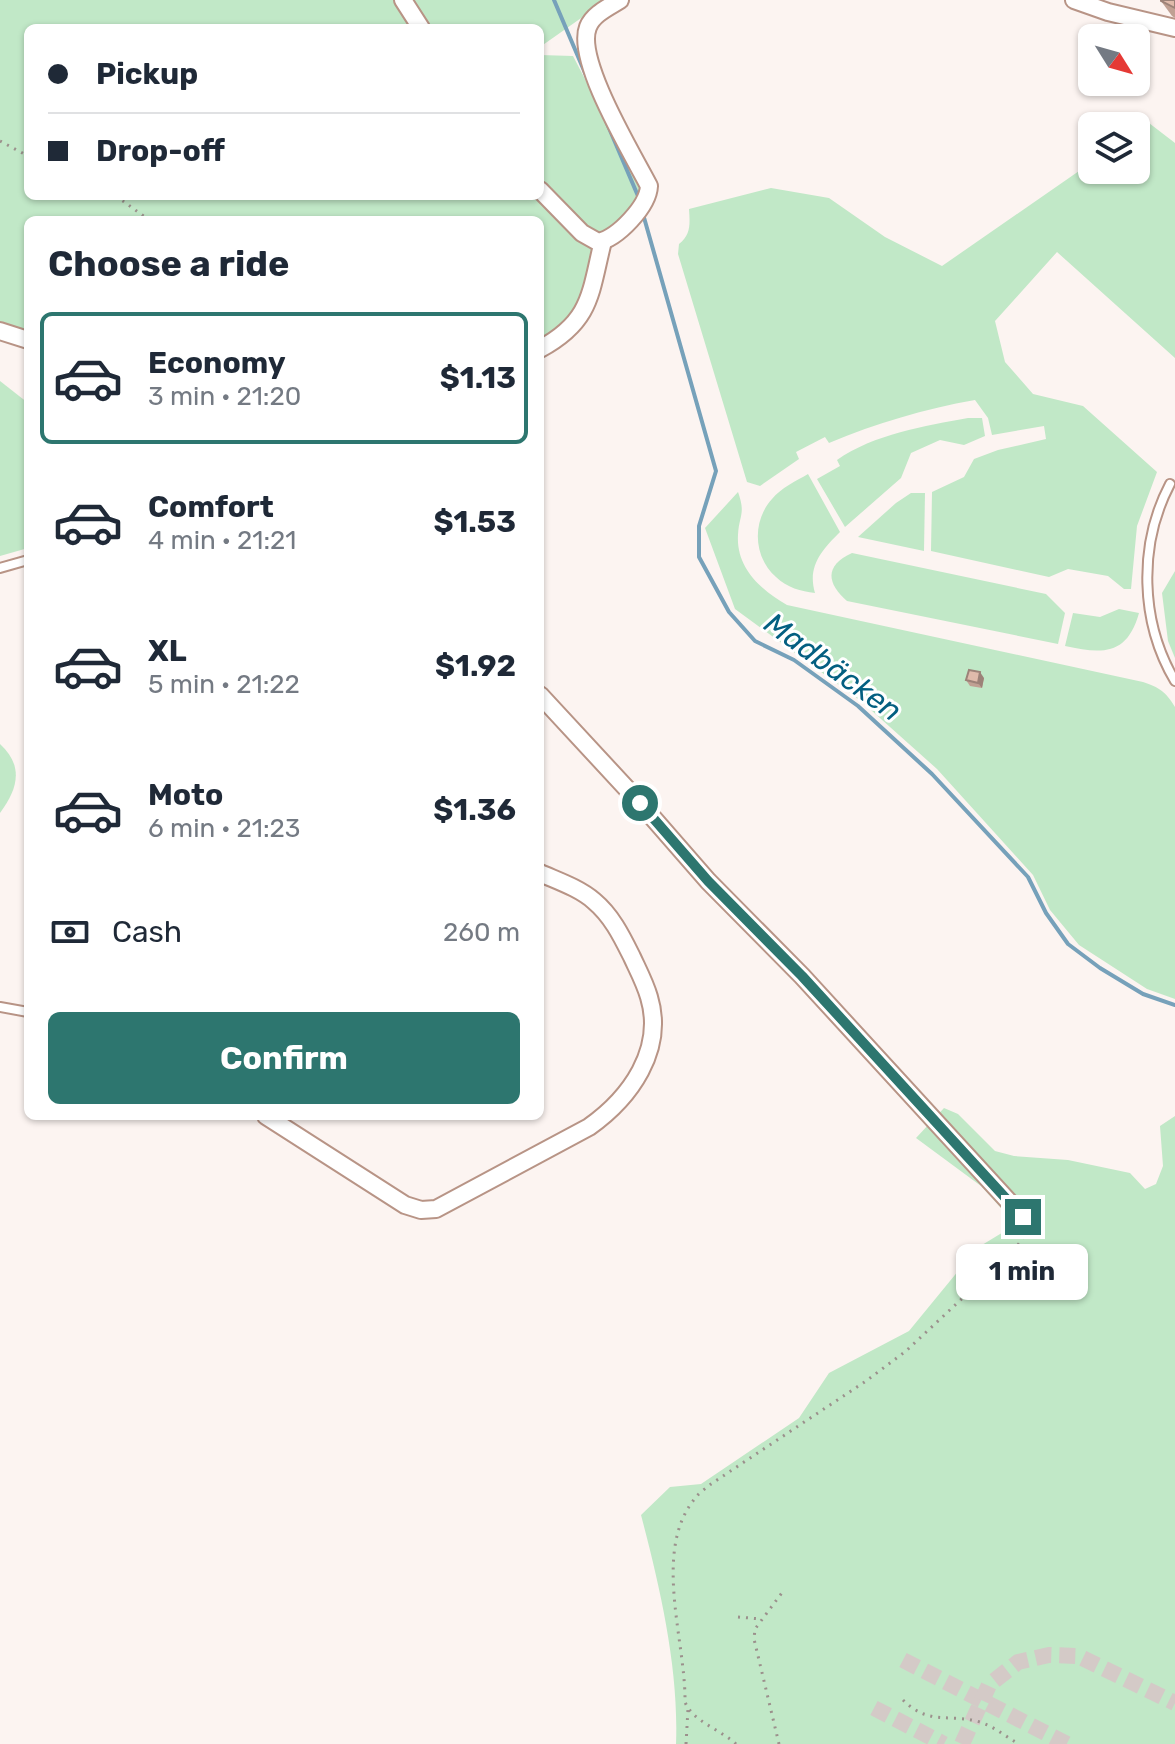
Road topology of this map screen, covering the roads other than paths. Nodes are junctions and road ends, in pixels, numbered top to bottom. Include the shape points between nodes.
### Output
1 (403, 0) edge
2 (620, 0) edge
3 (1074, 0) edge
4 (418, 24) edge
5 (1175, 28) edge
6 (544, 194) edge
7 (603, 241) junction
8 (0, 331) edge
9 (24, 339) edge
10 (544, 346) edge
11 (1170, 484) dead end
12 (24, 561) edge
13 (0, 568) edge
14 (1175, 681) edge
15 (544, 699) edge
16 (544, 875) edge
17 (0, 1007) edge
18 (24, 1011) edge
19 (272, 1120) edge
20 (1023, 1217) road end

1 - 4 street
2 - 7 street via 588,26 584,45 601,93 649,186 645,200
3 - 5 street
6 - 7 street via 582,233
7 - 10 street via 584,312 571,329
8 - 9 street
11 - 14 lane via 1149,540 1148,572 1153,627
12 - 13 lane
15 - 20 street
16 - 19 street via 581,892 611,919 649,997 651,1043 645,1063 610,1112 455,1200 421,1210 405,1205
17 - 18 lane

